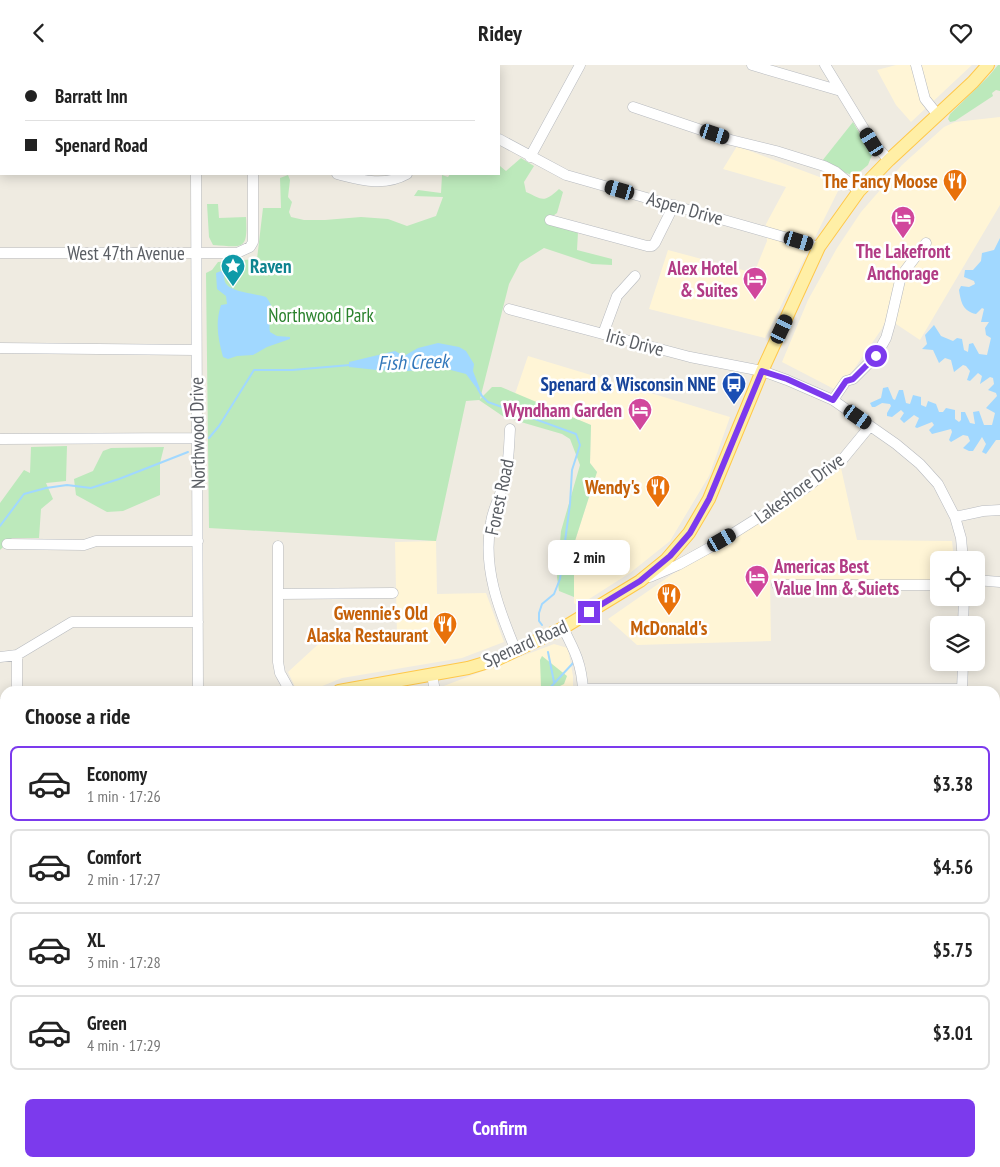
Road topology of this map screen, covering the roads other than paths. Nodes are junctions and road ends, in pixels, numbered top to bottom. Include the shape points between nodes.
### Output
1 (580, 65) edge
2 (752, 65) edge
3 (825, 65) edge
4 (916, 65) edge
5 (988, 65) edge
6 (841, 91) junction
7 (632, 107) dead end
8 (937, 115) junction
9 (500, 140) edge
10 (530, 157) junction
11 (889, 160) junction
12 (196, 175) edge
13 (253, 175) edge
14 (342, 175) edge
15 (404, 175) edge
16 (859, 191) junction
17 (674, 205) junction
18 (550, 220) dead end
19 (926, 243) dead end
20 (819, 247) junction
21 (0, 253) edge
22 (196, 253) junction
23 (635, 276) dead end
24 (510, 309) dead end
25 (603, 334) junction
26 (0, 348) edge
27 (196, 350) junction
28 (762, 371) junction
29 (833, 400) junction
30 (870, 426) junction
31 (510, 429) dead end
32 (196, 438) junction
33 (0, 439) edge
34 (1000, 510) edge
35 (955, 517) junction
36 (198, 541) junction
37 (7, 544) dead end
38 (278, 546) dead end
39 (962, 551) edge
40 (674, 560) junction
41 (985, 581) edge
42 (1000, 582) edge
43 (777, 585) dead end
44 (930, 585) edge
45 (393, 593) dead end
46 (278, 594) junction
47 (198, 622) junction
48 (563, 628) junction
49 (516, 651) junction
50 (16, 655) junction
51 (0, 657) edge
52 (962, 671) edge
53 (432, 675) junction
54 (17, 686) edge
55 (198, 686) edge
56 (287, 686) edge
57 (369, 686) edge
58 (434, 686) edge
59 (583, 686) edge
60 (962, 686) edge

1 - 10 street
2 - 6 street
3 - 6 street
4 - 8 street via 925,99
5 - 8 main road, Spenard Road
6 - 11 street via 872,142
7 - 16 street via 824,167 836,172
8 - 11 main road, Spenard Road
9 - 10 street, Aspen Drive
10 - 17 street, Aspen Drive via 566,175
11 - 16 main road, Spenard Road
12 - 22 street, Northwood Drive
13 - 22 street, West 47th Avenue via 254,236 250,247 237,253
14 - 15 street via 370,181 392,180
16 - 20 main road, Spenard Road
17 - 18 street via 655,243 647,247
17 - 20 street, Aspen Drive
19 - 29 street via 901,276 888,331 876,356 853,379 846,381
20 - 28 main road, Spenard Road
21 - 22 street, West 47th Avenue
22 - 27 street, Northwood Drive
23 - 25 street via 617,296
24 - 25 street, Iris Drive
25 - 28 street, Iris Drive via 690,357
26 - 27 street
27 - 32 street, Northwood Drive
28 - 29 street, Iris Drive
28 - 40 main road, Spenard Road via 701,514
29 - 30 street, Iris Drive
30 - 35 street, Iris Drive via 920,464 938,484
30 - 40 street, Lakeshore Drive via 842,460 827,472 718,543
31 - 49 street, Forest Road via 505,481 491,521 489,550 492,586 500,615
32 - 33 street
32 - 36 street, Northwood Drive
34 - 35 street
35 - 39 street, Iris Drive
36 - 37 street
36 - 47 street, Northwood Drive
38 - 46 street
40 - 48 main road, Spenard Road
41 - 42 street
43 - 44 street
45 - 46 street
46 - 56 street via 280,673
47 - 50 street via 72,622
47 - 55 street, Northwood Drive
48 - 49 main road, Spenard Road
48 - 59 street via 577,656
49 - 53 main road, Spenard Road via 468,668
50 - 51 street
50 - 54 street
52 - 60 street
53 - 57 main road, Spenard Road
53 - 58 street

